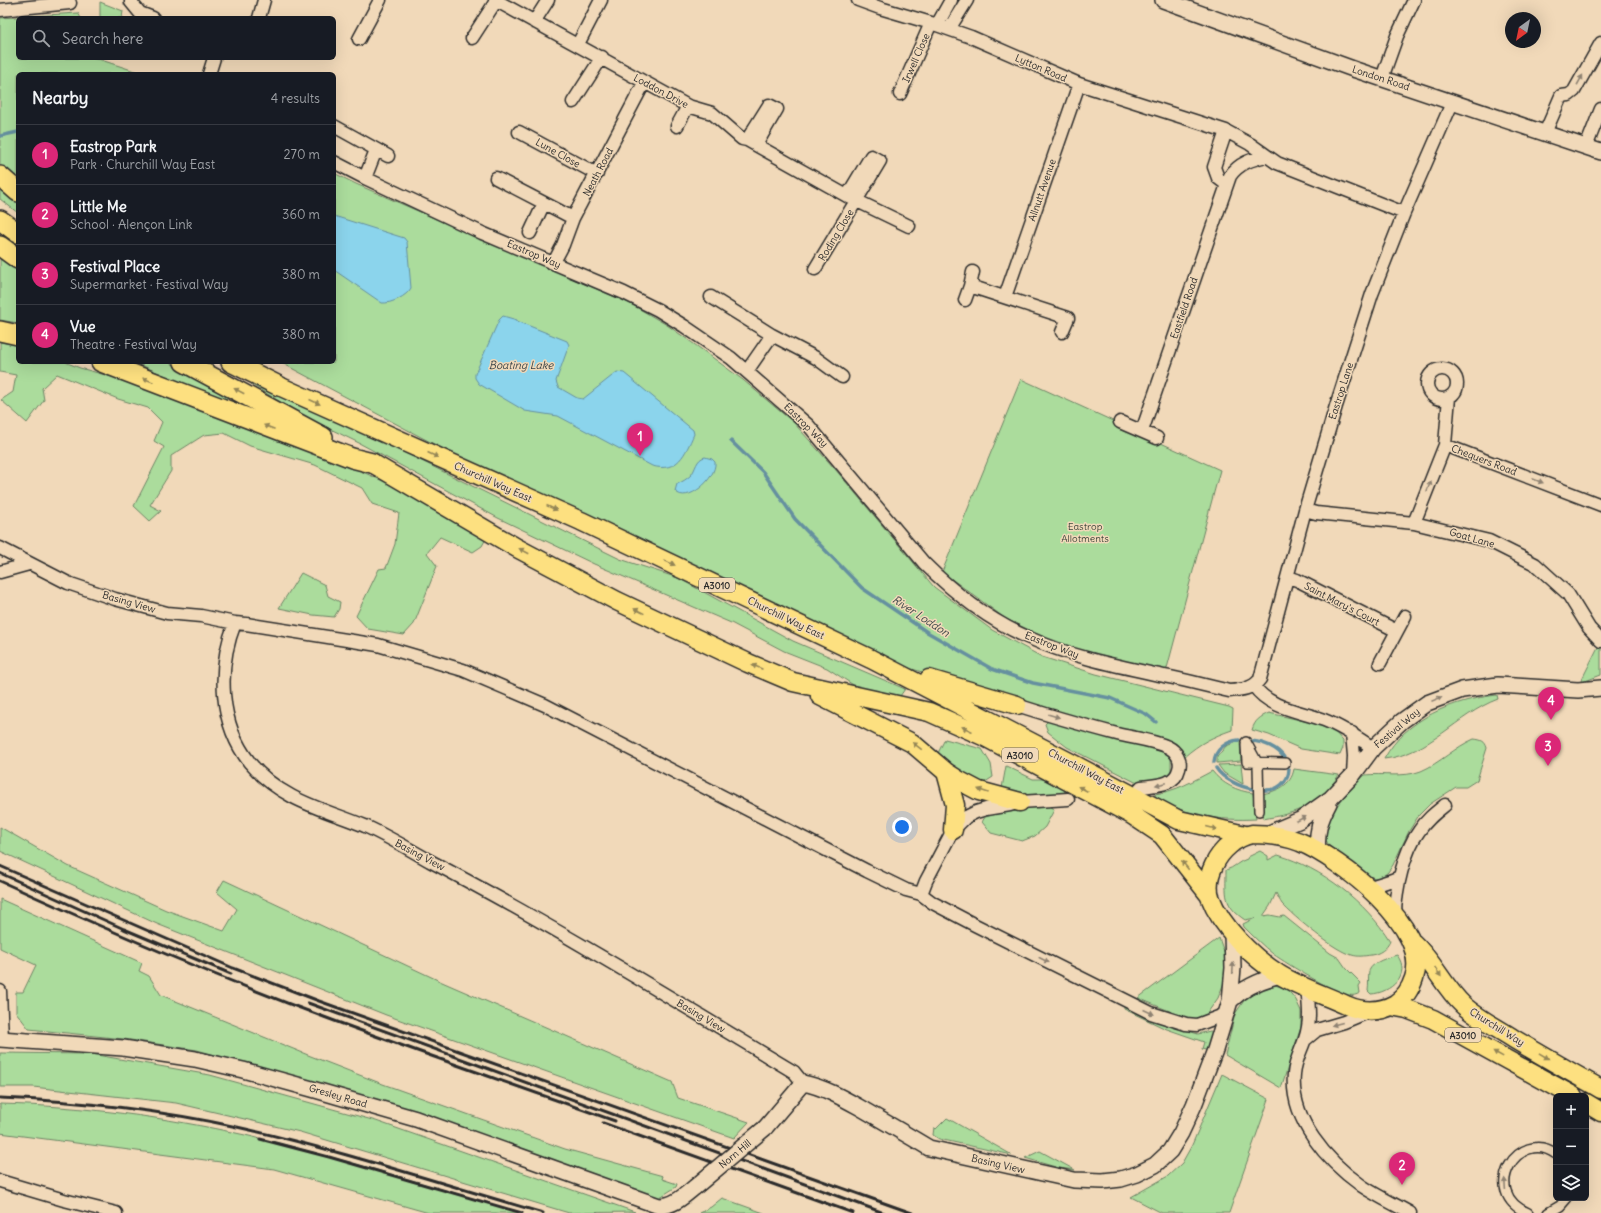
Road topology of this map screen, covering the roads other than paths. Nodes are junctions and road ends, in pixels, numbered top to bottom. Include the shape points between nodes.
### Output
1 (132, 0) edge
2 (264, 0) edge
3 (380, 0) edge
4 (496, 0) edge
5 (548, 0) edge
6 (601, 0) edge
7 (858, 0) edge
8 (951, 0) edge
9 (967, 0) edge
10 (1163, 0) edge
11 (1414, 0) edge
12 (70, 2) dead end
13 (22, 3) edge
14 (0, 10) edge
15 (148, 16) edge
16 (260, 16) edge
17 (534, 22) junction
18 (934, 24) junction
19 (949, 29) junction
20 (472, 38) dead end
21 (359, 39) dead end
22 (1601, 43) edge
23 (578, 44) junction
24 (602, 57) junction
25 (213, 60) edge
26 (210, 72) edge
27 (1382, 78) junction
28 (644, 83) junction
29 (1079, 84) junction
30 (900, 94) dead end
31 (574, 102) dead end
32 (1452, 103) junction
33 (688, 106) junction
34 (1601, 109) edge
35 (677, 126) dead end
36 (336, 127) edge
37 (1226, 131) junction
38 (519, 132) dead end
39 (1545, 133) junction
40 (1586, 147) junction
41 (376, 150) junction
42 (1601, 152) edge
43 (388, 156) dead end
44 (1267, 156) junction
45 (336, 163) edge
46 (597, 174) junction
47 (0, 176) edge
48 (365, 178) junction
49 (496, 178) dead end
50 (1226, 184) junction
51 (16, 190) edge
52 (852, 198) junction
53 (544, 203) junction
54 (1404, 213) junction
55 (573, 218) junction
56 (0, 220) edge
57 (909, 226) dead end
58 (16, 232) edge
59 (530, 233) dead end
60 (0, 246) edge
61 (16, 258) edge
62 (554, 262) junction
63 (815, 269) dead end
64 (973, 272) dead end
65 (970, 286) junction
66 (1005, 296) junction
67 (711, 297) dead end
68 (965, 300) dead end
69 (0, 331) edge
70 (1062, 332) dead end
71 (16, 335) edge
72 (772, 335) junction
73 (106, 364) edge
74 (188, 364) edge
75 (235, 364) edge
76 (251, 364) edge
77 (747, 371) junction
78 (842, 377) dead end
79 (279, 386) junction
80 (1449, 397) dead end
81 (1120, 422) dead end
82 (1142, 431) junction
83 (1157, 438) dead end
84 (1445, 445) junction
85 (372, 463) junction
86 (1601, 505) edge
87 (1305, 510) junction
88 (1414, 522) junction
89 (0, 548) edge
90 (29, 564) junction
91 (0, 572) edge
92 (1288, 577) junction
93 (1404, 616) dead end
94 (235, 623) junction
95 (1397, 631) junction
96 (1601, 640) edge
97 (871, 659) junction
98 (1380, 663) dead end
99 (793, 682) junction
100 (1254, 686) junction
101 (1601, 688) edge
102 (1017, 705) joint
103 (1352, 733) junction
104 (1373, 748) junction
105 (1285, 763) dead end
106 (946, 772) junction
107 (1352, 775) junction
108 (1141, 787) dead end
109 (1331, 798) junction
110 (1068, 799) dead end
111 (1020, 802) junction
112 (1445, 805) dead end
113 (1259, 811) dead end
114 (953, 830) junction
115 (1267, 834) junction
116 (1245, 835) junction
117 (1318, 852) junction
118 (1399, 878) junction
119 (1368, 888) junction
120 (921, 894) junction
121 (1210, 896) junction
122 (1395, 916) junction
123 (1232, 934) junction
124 (1413, 943) junction
125 (1280, 975) junction
126 (1307, 988) junction
127 (0, 990) edge
128 (1391, 1006) junction
129 (1228, 1008) junction
130 (1369, 1011) junction
131 (1, 1039) edge
132 (1306, 1039) junction
133 (803, 1083) junction
134 (1601, 1089) edge
135 (1568, 1093) edge
136 (1589, 1106) edge
137 (1601, 1112) edge
138 (1553, 1153) edge
139 (0, 1182) edge
140 (1564, 1201) edge
141 (660, 1210) edge
142 (1522, 1212) edge
143 (116, 1213) edge
144 (1410, 1213) edge
145 (1548, 1213) edge

1 - 15 street via 140,13
2 - 16 street
3 - 21 street
4 - 17 street, Loddon Drive
4 - 20 street
5 - 17 street
6 - 23 street
7 - 18 street, Lytton Road
8 - 18 street, Irwell Close
9 - 19 street
10 - 27 street, London Road
11 - 27 street via 1397,36
12 - 13 street
13 - 14 street
17 - 23 street, Loddon Drive
18 - 19 street, Lytton Road
18 - 30 street, Irwell Close
19 - 29 street, Lytton Road
39 -> 22 street via 1561,96 1574,91
23 - 24 street, Loddon Drive
24 - 28 street, Loddon Drive
24 - 31 street
25 - 26 street
27 - 32 street, London Road
28 - 33 street, Loddon Drive
28 - 46 street, Neath Road
29 - 37 street, Lytton Road
29 - 66 street, Allnutt Avenue
32 - 39 street, London Road
32 - 54 street, Eastrop Lane
33 - 35 street
33 - 52 street, Loddon Drive via 712,113 742,139
34 - 40 street
36 - 41 street
37 - 44 street
37 - 50 street via 1214,167 1218,178
38 - 46 street, Lune Close
39 - 40 street, London Road
40 - 42 street, London Road
41 - 43 street
41 - 48 street
44 - 50 street, Eastfield Road via 1238,166
44 - 54 street via 1277,163
45 - 48 street, Eastrop Way
46 - 55 street, Neath Road
47 - 51 highway
48 - 62 street, Eastrop Way via 482,233
49 - 53 street
50 - 82 street, Eastfield Road
52 - 57 street, Loddon Drive
52 - 63 street, Roding Close
53 - 55 street
53 - 59 street
54 - 87 street, Eastrop Lane via 1372,294
55 - 62 street, Neath Road
56 - 58 highway
60 - 61 highway
62 - 77 street, Eastrop Way via 658,310
64 - 65 street
65 - 66 street
65 - 68 street
66 - 70 street via 1068,318
67 - 72 street
69 - 71 highway
72 - 77 street
72 - 78 street via 816,358
85 -> 73 highway via 352,458
85 -> 74 highway
75 - 79 highway
76 - 79 highway
77 - 100 street, Eastrop Way via 809,426 924,563 944,583 980,610 1026,636 1090,660 1229,691
79 -> 97 main road, Churchill Way East / A3010 via 581,521
80 - 84 street
81 - 82 street
82 - 83 street
84 -> 86 street, Chequers Road
88 -> 84 street, Chequers Road
99 -> 85 main road, Churchill Way East / A3010 via 617,601 517,548
87 - 88 street, Goat Lane
87 - 92 street, Eastrop Lane
88 - 96 street, Goat Lane via 1490,541 1534,564 1568,594 1589,628
89 - 90 street, Basing View
90 - 91 street
90 - 94 street, Basing View via 68,583 115,599 167,612
92 - 95 street, Saint Mary's Court
92 - 100 street, Eastrop Lane via 1260,679
93 - 95 street
94 - 120 street, Basing View via 378,645 463,670 545,706 906,890
94 - 133 street, Basing View via 227,643 222,674 227,716 241,750 259,773 275,786 297,800 366,827 473,884 649,984 794,1072
95 - 98 street
97 - 102 main road via 927,679
97 -> 116 main road, Churchill Way East / A3010 via 1178,820
106 -> 99 main road via 912,743
121 -> 99 main road, Churchill Way East / A3010 via 1162,835 1132,815 986,737 929,712
100 - 103 street via 1259,694 1272,702 1324,720
104 -> 101 street, Festival Way via 1398,724 1427,703 1456,692 1507,685 1578,690
102 -> 108 street via 1154,743 1169,748 1178,755 1181,765 1178,774 1170,782
103 - 104 street
103 - 107 street
104 - 107 street, Festival Way
105 - 113 street via 1256,761
111 -> 106 main road via 980,791
106 - 114 main road via 955,805
107 - 109 street, Festival Way
115 -> 109 street, Festival Way via 1300,820
109 - 117 street, Festival Way via 1320,819
110 - 111 street
111 - 114 street via 976,812 966,817
112 - 118 street via 1418,832
114 - 120 street
115 - 116 main road, Churchill Way East
115 - 117 main road, Churchill Way East via 1292,839
116 - 121 main road via 1228,847 1216,861 1209,876
117 - 119 main road, Churchill Way East via 1352,873
118 - 119 street
118 - 122 street
119 - 122 main road, Churchill Way East
120 -> 129 street, Basing View via 933,903 1151,1013 1197,1025
121 - 123 main road
122 - 124 main road, Churchill Way East
123 - 125 main road
129 -> 123 street, Basing View via 1233,968
124 - 128 main road via 1416,972 1410,990 1403,999
124 -> 134 main road, Churchill Way / A3010 via 1432,963 1462,1004 1472,1012
125 - 126 main road
125 - 129 street, Basing View via 1238,993
126 - 130 main road via 1351,1008
126 - 132 street via 1310,1014
127 - 131 street
128 - 130 main road
135 -> 128 main road, A3010 via 1433,1019
129 - 133 street, Basing View via 1194,1105 1176,1144 1155,1165 1120,1179 1074,1180 929,1148 837,1095 816,1085
130 -> 132 street via 1317,1030
131 - 141 street, Gresley Road via 123,1048 195,1059 312,1088 416,1119 654,1204
132 - 144 street via 1297,1058 1294,1080 1297,1104 1306,1125 1339,1167 1381,1198
133 - 141 street, Norn Hill, bridge via 765,1128 695,1187
136 - 137 main road
142 -> 138 street via 1511,1202 1506,1192 1506,1170 1512,1160 1530,1149 1542,1148
139 - 143 street
140 - 145 street

